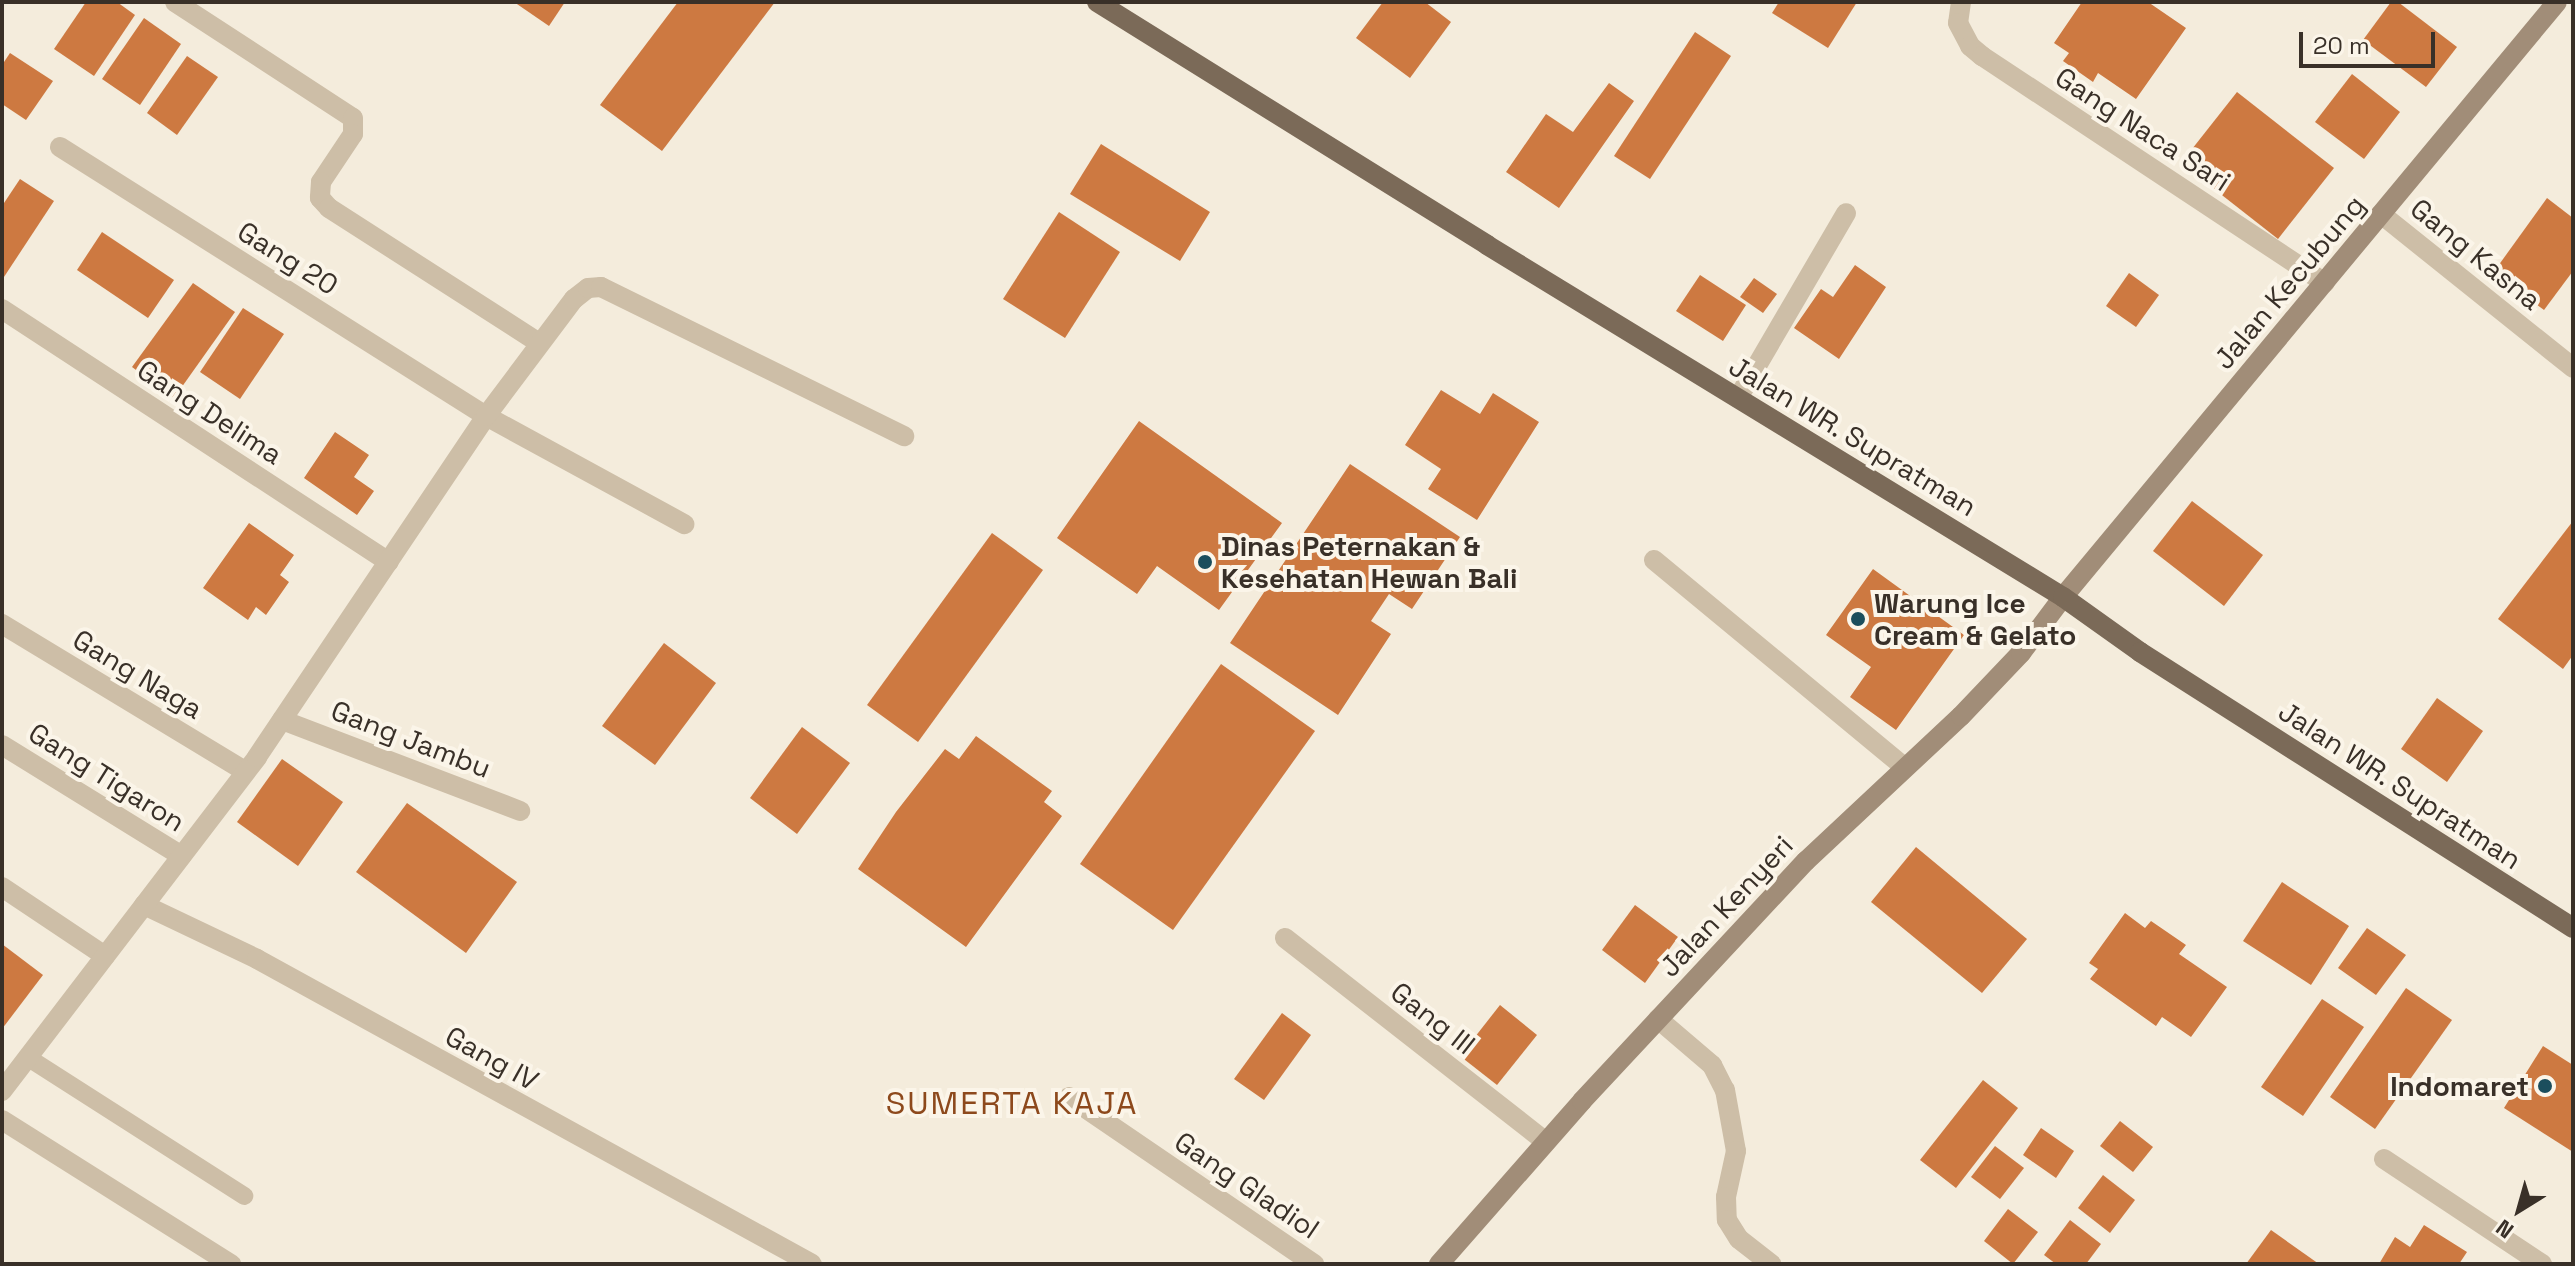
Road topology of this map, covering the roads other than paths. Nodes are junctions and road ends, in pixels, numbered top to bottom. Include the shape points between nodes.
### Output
1 (175, 2) edge
2 (1097, 2) edge
3 (1961, 2) edge
4 (2557, 2) edge
5 (60, 147) dead end
6 (1846, 213) dead end
7 (2381, 214) junction
8 (2325, 283) junction
9 (2, 309) edge
10 (539, 343) junction
11 (2573, 368) edge
12 (1738, 398) junction
13 (486, 416) junction
14 (904, 436) dead end
15 (684, 524) dead end
16 (1654, 560) dead end
17 (388, 562) junction
18 (2063, 597) junction
19 (2, 624) edge
20 (282, 720) junction
21 (2, 745) edge
22 (1903, 766) junction
23 (246, 772) junction
24 (520, 811) dead end
25 (182, 856) junction
26 (2, 887) edge
27 (144, 905) junction
28 (2573, 928) edge
29 (1285, 938) dead end
30 (105, 956) junction
31 (1658, 1019) junction
32 (27, 1057) junction
33 (2, 1091) edge
34 (1069, 1097) dead end
35 (2, 1120) edge
36 (1546, 1142) junction
37 (2384, 1159) dead end
38 (244, 1196) dead end
39 (231, 1264) edge
40 (812, 1264) edge
41 (1314, 1264) edge
42 (1439, 1264) edge
43 (1771, 1264) edge
44 (2542, 1264) edge

1 - 10 street via 353,118 353,134 321,182 320,198 329,208
2 - 12 main road, Jalan WR. Supratman
3 - 8 street, Gang Naca Sari via 1958,23 1982,56
4 - 7 street, Jalan Kecubung
5 - 13 street, Gang 20
6 - 12 street
7 - 8 street, Jalan Kecubung
7 - 11 street, Gang Kasna
8 - 18 street, Jalan Kecubung
9 - 17 street, Gang Delima
10 - 13 street
10 - 14 street via 574,299 588,288 601,287
12 - 18 main road, Jalan WR. Supratman
13 - 15 street, Gang 20
13 - 17 street
16 - 22 street
17 - 20 street
18 - 22 street, Jalan Kenyeri via 2021,653 1961,716
18 - 28 main road, Jalan WR. Supratman via 2140,652
19 - 23 street, Gang Naga
20 - 23 street
20 - 24 street, Gang Jambu
21 - 25 street, Gang Tigaron
22 - 31 street, Jalan Kenyeri
23 - 25 street
25 - 27 street
26 - 30 street
27 - 30 street
27 - 40 street, Gang IV via 257,959
29 - 36 street, Gang III
30 - 32 street
31 - 36 street, Jalan Kenyeri
31 - 43 street via 1712,1065 1725,1090 1736,1151 1727,1220 1739,1239
32 - 33 street
32 - 38 lane
34 - 41 street, Gang Gladiol
35 - 39 street
36 - 42 street, Jalan Kenyeri
37 - 44 street

